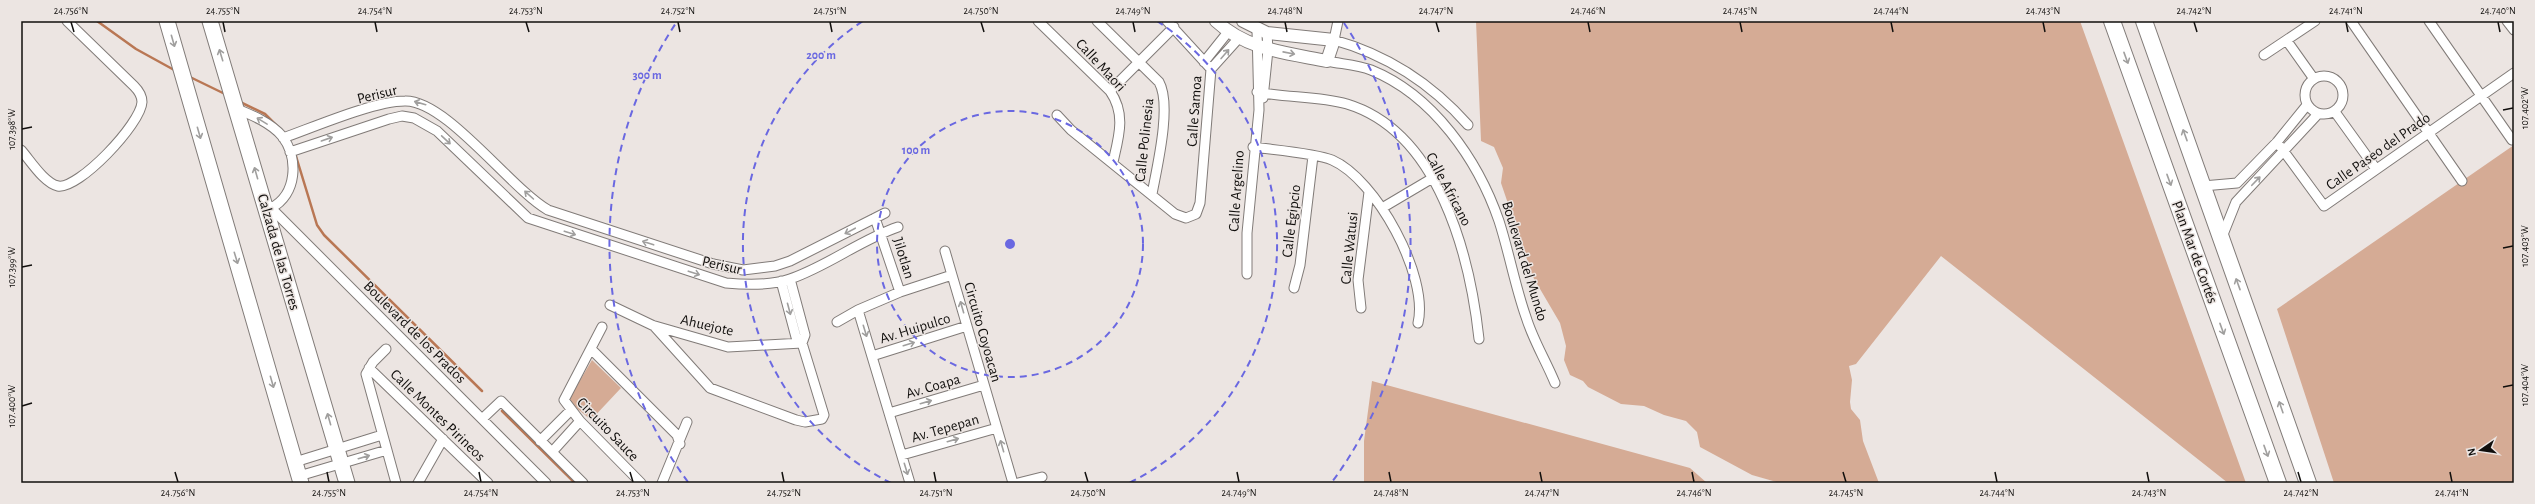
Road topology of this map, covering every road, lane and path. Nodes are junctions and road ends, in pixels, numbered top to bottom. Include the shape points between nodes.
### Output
1 (67, 21) edge
2 (167, 21) edge
3 (210, 21) edge
4 (1038, 21) edge
5 (1097, 21) edge
6 (1216, 21) edge
7 (1243, 21) edge
8 (1338, 21) edge
9 (2112, 21) edge
10 (2144, 21) edge
11 (2314, 21) edge
12 (2350, 21) edge
13 (2429, 21) edge
14 (2508, 21) edge
15 (1171, 24) edge
16 (2514, 30) edge
17 (1262, 32) junction
18 (1233, 36) junction
19 (1334, 40) junction
20 (2287, 41) junction
21 (1263, 49) junction
22 (2264, 55) dead end
23 (1327, 61) junction
24 (1204, 62) junction
25 (1139, 63) junction
26 (1211, 69) junction
27 (2514, 73) edge
28 (2314, 79) junction
29 (1110, 91) junction
30 (1261, 92) junction
31 (2481, 97) junction
32 (2307, 105) junction
33 (237, 109) junction
34 (2335, 112) junction
35 (2318, 114) junction
36 (1057, 115) dead end
37 (1468, 126) dead end
38 (2429, 133) junction
39 (283, 138) junction
40 (2512, 140) dead end
41 (2277, 142) junction
42 (1254, 147) junction
43 (290, 152) junction
44 (2284, 152) junction
45 (486, 156) junction
46 (1313, 156) junction
47 (23, 157) edge
48 (1113, 162) junction
49 (476, 169) junction
50 (2376, 170) junction
51 (1432, 179) junction
52 (2462, 181) dead end
53 (2237, 183) junction
54 (2203, 186) junction
55 (1369, 192) junction
56 (2244, 193) junction
57 (1152, 194) junction
58 (268, 205) junction
59 (1382, 208) junction
60 (557, 213) junction
61 (885, 213) dead end
62 (875, 218) junction
63 (898, 227) dead end
64 (552, 228) junction
65 (881, 233) junction
66 (2222, 237) junction
67 (945, 251) dead end
68 (952, 274) junction
69 (1247, 274) dead end
70 (786, 280) junction
71 (1294, 288) dead end
72 (900, 292) junction
73 (610, 305) dead end
74 (1361, 308) dead end
75 (858, 310) junction
76 (837, 322) dead end
77 (1418, 322) dead end
78 (654, 326) junction
79 (967, 326) junction
80 (602, 327) dead end
81 (1479, 339) dead end
82 (802, 343) junction
83 (386, 349) dead end
84 (591, 349) junction
85 (872, 356) junction
86 (369, 368) junction
87 (1555, 383) dead end
88 (984, 385) junction
89 (571, 410) junction
90 (889, 413) junction
91 (482, 419) junction
92 (580, 421) junction
93 (687, 422) dead end
94 (997, 428) junction
95 (382, 435) junction
96 (443, 439) junction
97 (540, 441) junction
98 (680, 444) junction
99 (338, 448) junction
100 (387, 450) junction
101 (552, 452) junction
102 (902, 455) junction
103 (342, 463) junction
104 (298, 474) edge
105 (1042, 477) dead end
106 (347, 483) edge
107 (396, 483) edge
108 (418, 483) edge
109 (488, 483) edge
110 (546, 483) edge
111 (583, 483) edge
112 (641, 483) edge
113 (662, 483) edge
114 (910, 483) edge
115 (1013, 483) edge
116 (1018, 483) edge
117 (2278, 483) edge
118 (2308, 483) edge

1 - 47 street via 134,86 142,102 131,127 119,144 66,185 51,183
2 -> 104 main road
33 -> 3 main road, Calzada de las Torres
4 - 29 street, Calle Maori
5 - 25 street, Calle Polinesia
6 - 18 street, Boulevard del Mundo
7 - 17 street
8 - 19 street
9 -> 117 highway, Plan Mar de Cortés
54 -> 10 highway, Plan Mar de Cortés
11 - 20 street
12 - 38 street
13 - 31 street
14 - 16 street
15 - 24 street, Calle Samoa
15 - 25 street
17 - 19 street
17 - 21 street, Calle Argelino
18 - 21 street, Boulevard del Mundo
18 - 24 street
26 -> 18 street
19 - 23 street
19 - 37 street via 1396,64 1433,89
20 - 22 street
20 - 28 street
21 -> 23 street, Boulevard del Mundo
21 - 30 street, Calle Argelino
23 - 87 street, Boulevard del Mundo via 1371,70 1406,90 1441,121 1459,144 1479,178 1498,220 1529,327
24 - 26 street, Calle Samoa
25 - 29 street
25 - 57 street, Calle Polinesia via 1163,89 1164,102
26 - 57 street, Calle Samoa via 1199,209 1186,218 1175,214
27 - 31 street, Calle Paseo del Prado
28 - 32 street via 2305,94
28 - 34 street via 2327,76 2339,82 2344,94 2343,101
29 - 48 street, Calle Maori via 1117,101 1121,116
30 - 42 street, Calle Argelino
30 - 51 street, Calle Africano via 1322,98 1369,113 1404,140
31 - 38 street, Calle Paseo del Prado
31 - 40 street
32 - 35 street
32 - 41 street
39 -> 33 street via 269,125
58 -> 33 main road, Calzada de las Torres
34 - 35 street
34 - 50 street
35 - 44 street
36 - 48 street via 1071,130
38 - 50 street, Calle Paseo del Prado
38 - 52 street
39 - 43 street
45 -> 39 street, Perisur via 443,115 420,102 406,100 376,106
41 - 44 street, Calle Paseo del Prado
41 - 53 street
42 - 46 street
42 - 69 street, Calle Argelino via 1247,233
43 -> 49 street, Perisur via 402,116 414,118 437,131
43 - 58 street via 292,181 284,199
44 - 50 street, Calle Paseo del Prado via 2324,206
56 -> 44 street
45 - 49 street
60 -> 45 street, Perisur via 540,205
46 - 55 street via 1344,166
46 - 71 street, Calle Egipcio via 1300,265
48 - 57 street
49 - 64 street, Perisur via 521,213
51 - 59 street
51 - 81 street, Calle Africano via 1456,228 1466,257
53 - 54 street
53 - 56 street
54 - 66 highway, Plan Mar de Cortés
55 - 59 street
55 - 74 street, Calle Watusi via 1358,280
56 - 66 street via 2232,210
58 - 91 street, Boulevard de los Prados
99 -> 58 main road, Calzada de las Torres
59 - 77 street via 1412,271 1420,296 1421,310
62 -> 60 street, Perisur via 790,261 775,266 743,270 713,264
60 - 64 street
61 - 62 street, Perisur
62 - 65 street
63 - 65 street, Perisur
64 -> 70 street, Perisur via 726,283 749,285
65 - 70 street, Perisur
65 - 72 street, Jilotlan
118 -> 66 highway, Plan Mar de Cortés
67 - 68 street
68 - 72 street, Circuito Coyoacan
79 -> 68 street, Circuito Coyoacan
70 - 82 street via 796,337
72 - 75 street, Circuito Coyoacan
73 - 78 street
75 - 76 street, Circuito Coyoacan
75 -> 85 street
78 - 82 street, Ahuejote via 728,347
78 - 82 street via 710,388 805,422 822,419 824,416
85 -> 79 street, Av. Huipulco
79 - 88 street, Circuito Coyoacan
80 - 84 street, Circuito Sauce
83 - 86 street
84 - 89 street, Circuito Sauce via 564,398
84 - 98 street via 678,435
85 - 90 street
86 - 95 street via 366,374 367,381
86 - 96 street, Calle Montes Pirineos
90 -> 88 street, Av. Coapa
88 - 94 street, Circuito Coyoacan
89 - 92 street, Circuito Sauce
89 - 97 street
90 - 102 street
91 - 97 street via 501,401
91 - 110 street, Boulevard de los Prados
92 - 101 street
92 - 112 street, Circuito Sauce
93 - 98 street
102 -> 94 street, Av. Tepepan
115 -> 94 street, Circuito Coyoacan
95 - 99 street
95 - 100 street
96 - 108 street
96 - 109 street, Calle Montes Pirineos
97 - 101 street
98 - 113 street
99 - 103 main road, Calzada de las Torres
99 - 104 street
103 -> 100 street
100 - 107 street
101 - 111 street
102 -> 114 street
103 - 104 street
103 - 106 main road, Calzada de las Torres
105 - 116 street

